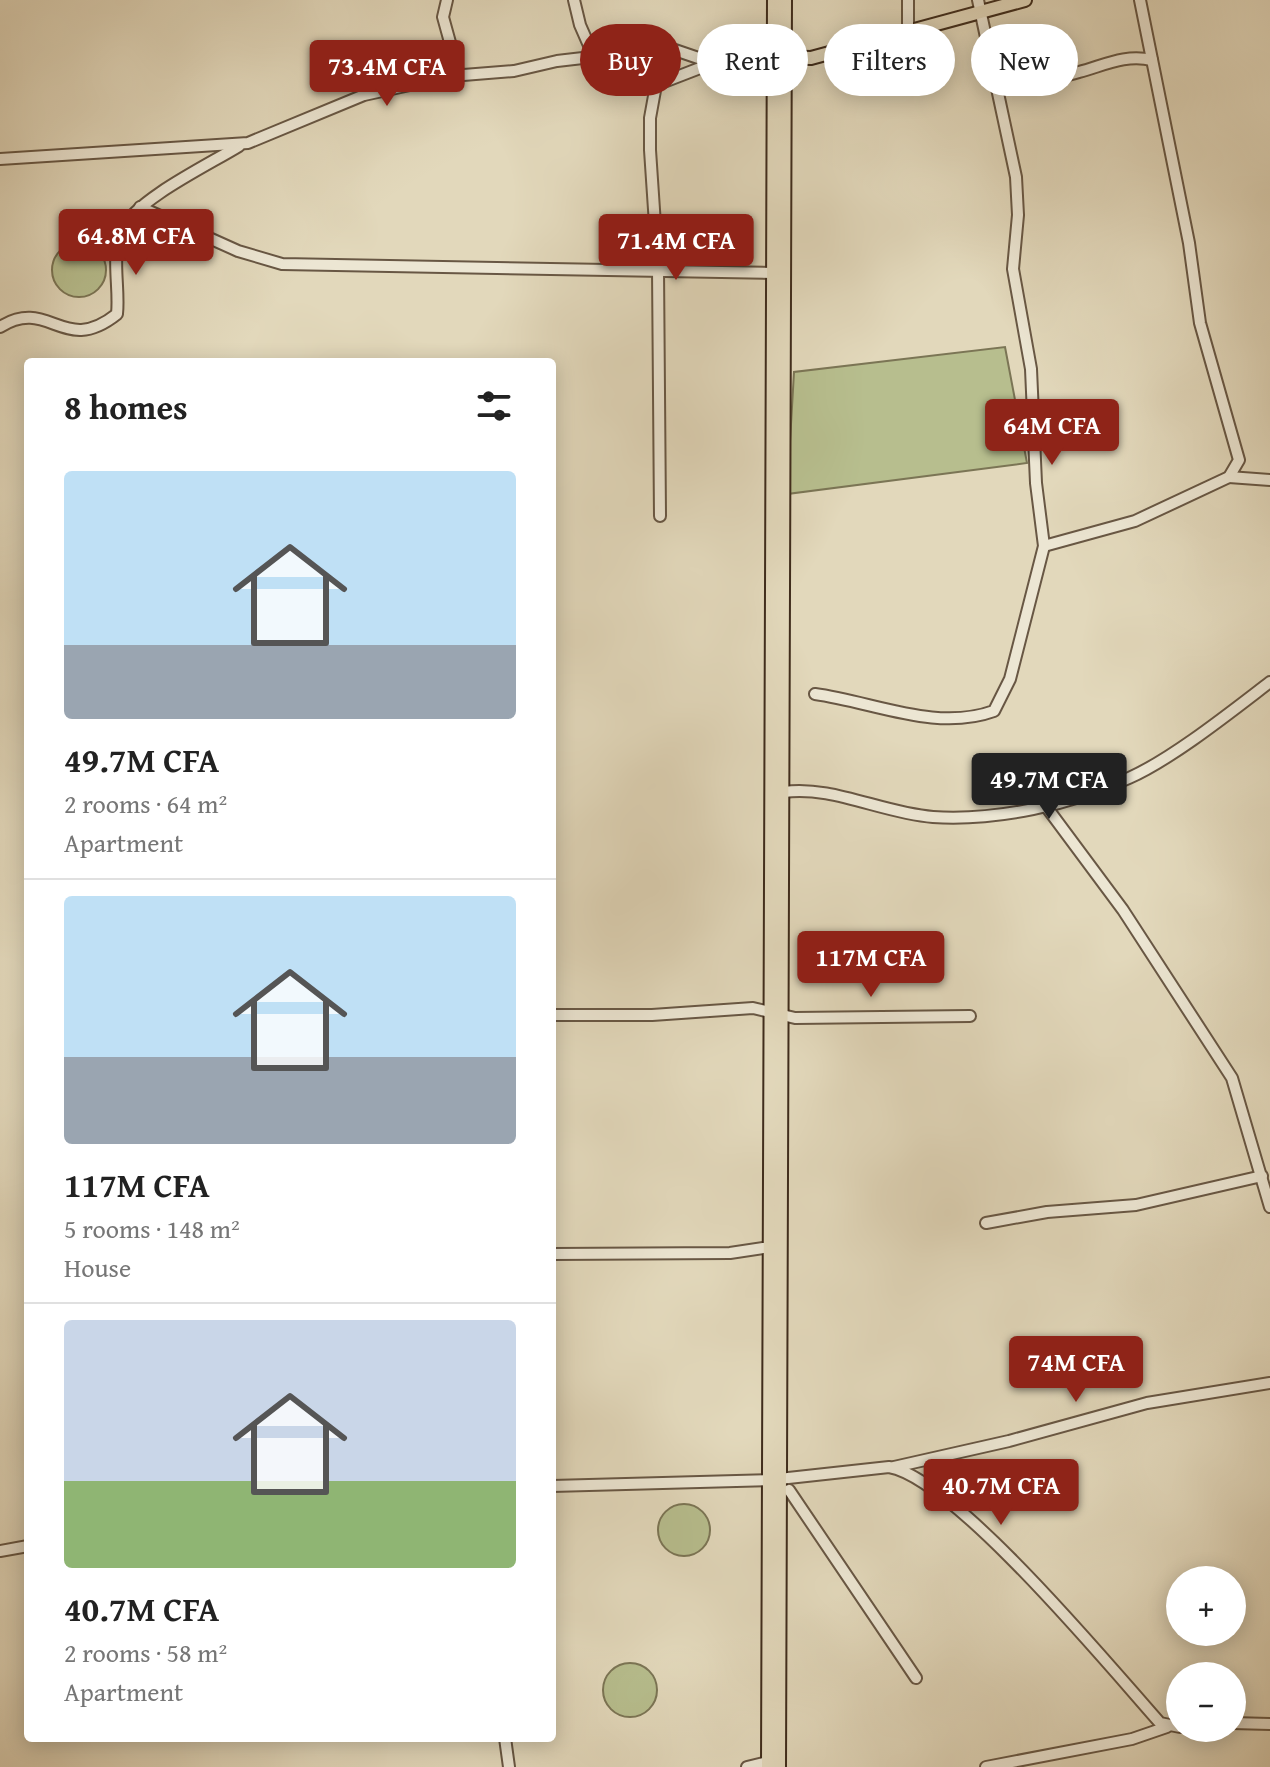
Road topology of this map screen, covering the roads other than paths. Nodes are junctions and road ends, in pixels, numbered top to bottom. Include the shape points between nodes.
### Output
1 (447, 0) edge
2 (574, 0) edge
3 (774, 0) edge
4 (785, 0) edge
5 (908, 0) edge
6 (1025, 0) edge
7 (1140, 0) edge
8 (979, 7) edge
9 (777, 24) edge
10 (783, 24) edge
11 (908, 24) edge
12 (924, 24) edge
13 (580, 25) edge
14 (580, 59) edge
15 (1152, 60) junction
16 (1078, 73) edge
17 (459, 75) junction
18 (654, 96) edge
19 (779, 96) edge
20 (780, 96) edge
21 (999, 96) edge
22 (244, 144) junction
23 (0, 159) edge
24 (140, 207) junction
25 (658, 269) junction
26 (773, 273) junction
27 (0, 327) edge
28 (1229, 477) junction
29 (1270, 480) edge
30 (660, 516) dead end
31 (1044, 546) junction
32 (1270, 682) edge
33 (815, 694) dead end
34 (784, 792) junction
35 (1045, 805) junction
36 (778, 815) junction
37 (556, 1015) edge
38 (777, 1015) junction
39 (970, 1016) dead end
40 (1262, 1176) junction
41 (1270, 1207) edge
42 (986, 1223) dead end
43 (770, 1247) junction
44 (556, 1254) edge
45 (1270, 1383) edge
46 (889, 1467) junction
47 (780, 1483) junction
48 (556, 1486) edge
49 (24, 1547) edge
50 (0, 1551) edge
51 (916, 1678) dead end
52 (1246, 1723) edge
53 (1270, 1724) edge
54 (1166, 1726) edge
55 (1166, 1727) edge
56 (506, 1742) edge
57 (771, 1765) edge
58 (509, 1767) edge
59 (747, 1767) edge
60 (986, 1767) edge

1 - 17 street via 443,17
2 - 13 street
3 - 9 main road
4 - 10 main road
5 - 11 street
6 - 8 main road
7 - 15 street
8 - 12 main road
14 - 17 street
15 - 16 street via 1122,58
15 - 28 street via 1200,323 1239,460
17 - 22 street via 364,95
18 - 25 street via 650,150
19 - 26 main road
20 - 34 main road
21 - 31 street via 1016,177 1013,269 1031,369
22 - 23 street
22 - 24 street
24 - 25 street via 238,251 282,264
24 - 27 street via 122,228 116,257 117,314 98,329 79,333 41,318 14,318
25 - 26 street
25 - 30 street
26 - 36 main road
28 - 29 street
28 - 31 street via 1135,521
31 - 33 street via 1010,679 994,711 969,720 934,719
32 - 35 street via 1131,778
34 - 35 street via 818,789 858,804 932,817
34 - 36 main road
35 - 40 street via 1123,910 1232,1078
36 - 38 main road
37 - 38 street via 753,1008
38 - 39 street
38 - 43 main road
38 - 47 main road
40 - 41 street
40 - 42 street via 1136,1205
43 - 44 street via 730,1253
43 - 47 main road
45 - 46 street via 1147,1403
46 - 47 street
46 - 54 street via 927,1486 1008,1556
47 - 48 street
47 - 51 street
47 - 57 main road
49 - 50 street
52 - 53 street
55 - 60 street via 1132,1739
56 - 58 street
57 - 59 street

